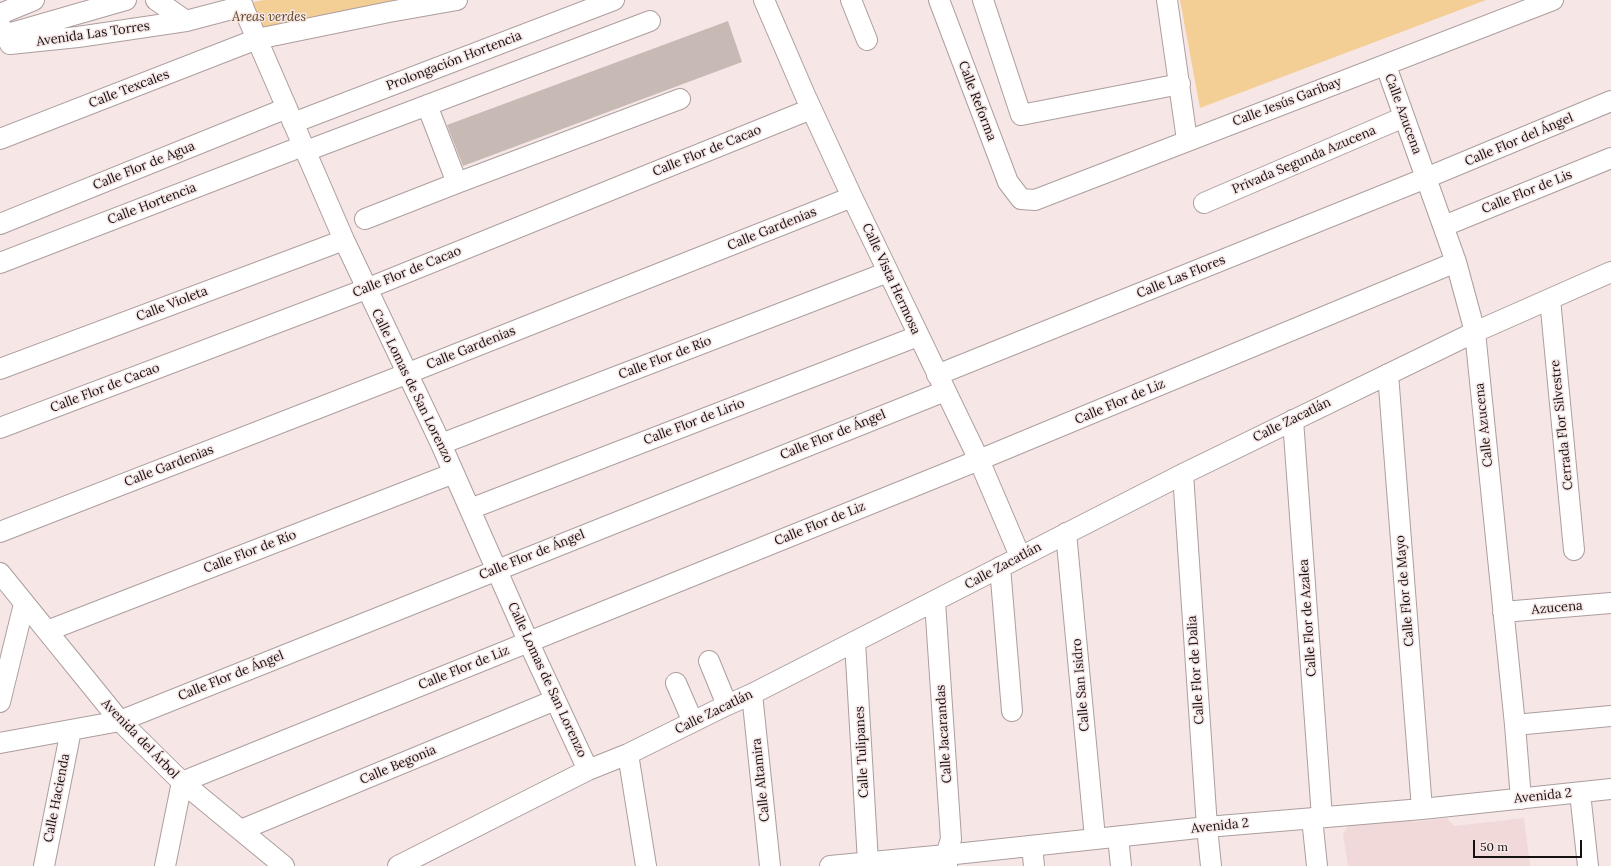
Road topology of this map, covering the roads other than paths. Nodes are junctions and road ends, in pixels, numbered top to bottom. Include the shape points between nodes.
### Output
1 (34, 0) edge
2 (126, 0) edge
3 (156, 0) edge
4 (457, 0) edge
5 (614, 0) edge
6 (764, 0) edge
7 (851, 0) edge
8 (939, 0) edge
9 (983, 0) edge
10 (1166, 0) edge
11 (1553, 0) edge
12 (242, 3) edge
13 (0, 14) edge
14 (186, 20) junction
15 (650, 21) dead end
16 (1, 33) edge
17 (257, 39) junction
18 (867, 40) dead end
19 (1386, 66) junction
20 (1180, 84) junction
21 (680, 99) dead end
22 (1611, 101) edge
23 (427, 105) junction
24 (811, 109) junction
25 (290, 115) junction
26 (1404, 117) junction
27 (0, 139) edge
28 (1187, 140) junction
29 (305, 149) junction
30 (1611, 158) edge
31 (1426, 178) junction
32 (457, 184) junction
33 (852, 197) junction
34 (1021, 199) joint
35 (1204, 203) dead end
36 (364, 219) dead end
37 (0, 224) edge
38 (1444, 226) junction
39 (344, 240) junction
40 (1456, 262) junction
41 (0, 263) edge
42 (888, 272) junction
43 (1611, 272) edge
44 (366, 289) junction
45 (1550, 299) junction
46 (1475, 332) junction
47 (918, 336) junction
48 (0, 369) edge
49 (406, 374) junction
50 (1388, 374) junction
51 (941, 383) junction
52 (1293, 420) junction
53 (0, 428) edge
54 (441, 444) junction
55 (979, 460) junction
56 (454, 473) junction
57 (1183, 474) junction
58 (470, 509) junction
59 (0, 532) edge
60 (1066, 532) junction
61 (1574, 550) dead end
62 (1020, 556) junction
63 (1000, 567) junction
64 (496, 570) junction
65 (0, 573) edge
66 (935, 602) junction
67 (1611, 603) edge
68 (24, 604) junction
69 (1503, 612) junction
70 (47, 631) junction
71 (528, 641) junction
72 (855, 642) junction
73 (709, 661) dead end
74 (676, 683) dead end
75 (752, 694) junction
76 (555, 700) junction
77 (0, 702) edge
78 (727, 705) junction
79 (1012, 711) dead end
80 (1611, 716) edge
81 (120, 721) junction
82 (693, 722) junction
83 (1515, 725) junction
84 (71, 730) junction
85 (0, 743) edge
86 (628, 754) junction
87 (588, 770) junction
88 (182, 782) junction
89 (1611, 789) edge
90 (1580, 793) junction
91 (1521, 799) junction
92 (1422, 809) junction
93 (1317, 817) junction
94 (1207, 827) junction
95 (241, 830) junction
96 (1118, 837) junction
97 (1095, 838) junction
98 (1032, 846) junction
99 (946, 861) edge
100 (859, 864) edge
101 (44, 866) edge
102 (165, 866) edge
103 (284, 866) edge
104 (398, 866) edge
105 (646, 866) edge
106 (770, 866) edge
107 (830, 866) edge
108 (1034, 866) edge
109 (1121, 866) edge
110 (1211, 866) edge
111 (1317, 866) edge
112 (1588, 866) edge

1 - 13 street
2 - 16 street, Avenida Las Torres
3 - 14 street, Avenida Las Torres
4 - 17 street, Calle Texcales
5 - 25 street, Prolongación Hortencia
6 - 24 street, Calle Vista Hermosa
7 - 18 street
8 - 34 street, Calle Reforma via 1008,182
9 - 20 street via 1021,116
10 - 20 street
11 - 19 street, Calle Jesús Garibay
12 - 14 street, Avenida Las Torres
12 - 17 street, Calle Lomas de San Lorenzo
14 - 16 street, Avenida Las Torres via 78,37 10,44
15 - 23 street, Calle Hortencia
17 - 25 street, Calle Lomas de San Lorenzo
17 - 27 street, Calle Texcales
19 - 26 street, Calle Azucena
19 - 28 street, Calle Jesús Garibay
20 - 28 street
21 - 32 street
22 - 31 street, Calle Flor del Ángel
23 - 29 street, Calle Hortencia
23 - 32 street
24 - 33 street, Calle Vista Hermosa
24 - 44 street, Calle Flor de Cacao
25 - 29 street, Calle Lomas de San Lorenzo
25 - 37 street, Calle Flor de Agua
26 - 31 street, Calle Azucena
26 - 35 street, Privada Segunda Azucena
28 - 34 street, Calle Jesús Garibay via 1035,200
29 - 39 street, Calle Lomas de San Lorenzo
29 - 41 street, Calle Hortencia
30 - 38 street, Calle Flor de Lis
31 - 38 street, Calle Azucena
31 - 51 street, Calle Las Flores
32 - 36 street
33 - 42 street, Calle Vista Hermosa
33 - 49 street, Calle Gardenias
38 - 40 street, Calle Azucena
39 - 44 street, Calle Lomas de San Lorenzo
39 - 48 street, Calle Violeta
40 - 46 street, Calle Azucena
40 - 55 street, Calle Flor de Liz
42 - 47 street, Calle Vista Hermosa
42 - 54 street, Calle Flor de Río
43 - 45 street, Calle Zacatlán
44 - 49 street, Calle Lomas de San Lorenzo
44 - 53 street, Calle Flor de Cacao
45 - 46 street, Calle Zacatlán
45 - 61 street, Cerrada Flor Silvestre
46 - 50 street, Calle Zacatlán
46 - 69 street, Calle Azucena
47 - 51 street, Calle Vista Hermosa
47 - 58 street, Calle Flor de Lirio
49 - 54 street, Calle Lomas de San Lorenzo
49 - 59 street, Calle Gardenias
50 - 52 street, Calle Zacatlán
50 - 92 street, Calle Flor de Mayo
51 - 55 street, Calle Vista Hermosa
51 - 64 street, Calle Flor de Ángel
52 - 57 street, Calle Zacatlán
52 - 93 street, Calle Flor de Azalea
54 - 56 street, Calle Lomas de San Lorenzo
55 - 62 street, Calle Vista Hermosa
55 - 71 street, Calle Flor de Liz
56 - 58 street, Calle Lomas de San Lorenzo
56 - 70 street, Calle Flor de Río
57 - 60 street, Calle Zacatlán
57 - 94 street, Calle Flor de Dalia
58 - 64 street, Calle Lomas de San Lorenzo
60 - 62 street, Calle Zacatlán
60 - 97 street, Calle San Isidro
62 - 63 street, Calle Zacatlán
63 - 66 street, Calle Zacatlán
63 - 79 street
64 - 71 street, Calle Lomas de San Lorenzo
64 - 81 street, Calle Flor de Ángel
65 - 68 street, Avenida del Árbol
66 - 72 street, Calle Zacatlán
66 - 99 street, Calle Jacarandas via 951,839
67 - 69 street, Azucena
68 - 70 street, Avenida del Árbol
68 - 77 street
69 - 83 street, Calle Azucena
70 - 81 street, Avenida del Árbol
71 - 76 street, Calle Lomas de San Lorenzo
71 - 88 street, Calle Flor de Liz
72 - 75 street, Calle Zacatlán
72 - 100 street, Calle Tulipanes
73 - 78 street
74 - 82 street
75 - 78 street, Calle Zacatlán
75 - 106 street, Calle Altamira
76 - 87 street, Calle Lomas de San Lorenzo
76 - 95 street, Calle Begonia
78 - 82 street, Calle Zacatlán
80 - 83 street
81 - 84 street, Calle Flor de Ángel
81 - 88 street, Avenida del Árbol
82 - 86 street, Calle Zacatlán
83 - 91 street, Calle Azucena
84 - 85 street, Calle Flor de Ángel
84 - 101 street, Calle Hacienda
86 - 87 street, Calle Zacatlán
86 - 105 street
87 - 104 street, Calle Zacatlán
88 - 95 street, Avenida del Árbol
88 - 102 street
89 - 90 street, Avenida 2
90 - 91 street, Avenida 2
90 - 112 street
91 - 92 street, Avenida 2
92 - 93 street, Avenida 2
93 - 94 street, Avenida 2
93 - 111 street, Calle Flor de Azalea
94 - 96 street, Avenida 2
94 - 110 street, Calle Flor de Dalia
95 - 103 street, Avenida del Árbol
96 - 97 street, Avenida 2
96 - 109 street
97 - 98 street, Avenida 2
98 - 99 street, Avenida 2
98 - 108 street
99 - 100 street, Avenida 2
100 - 107 street, Avenida 2

